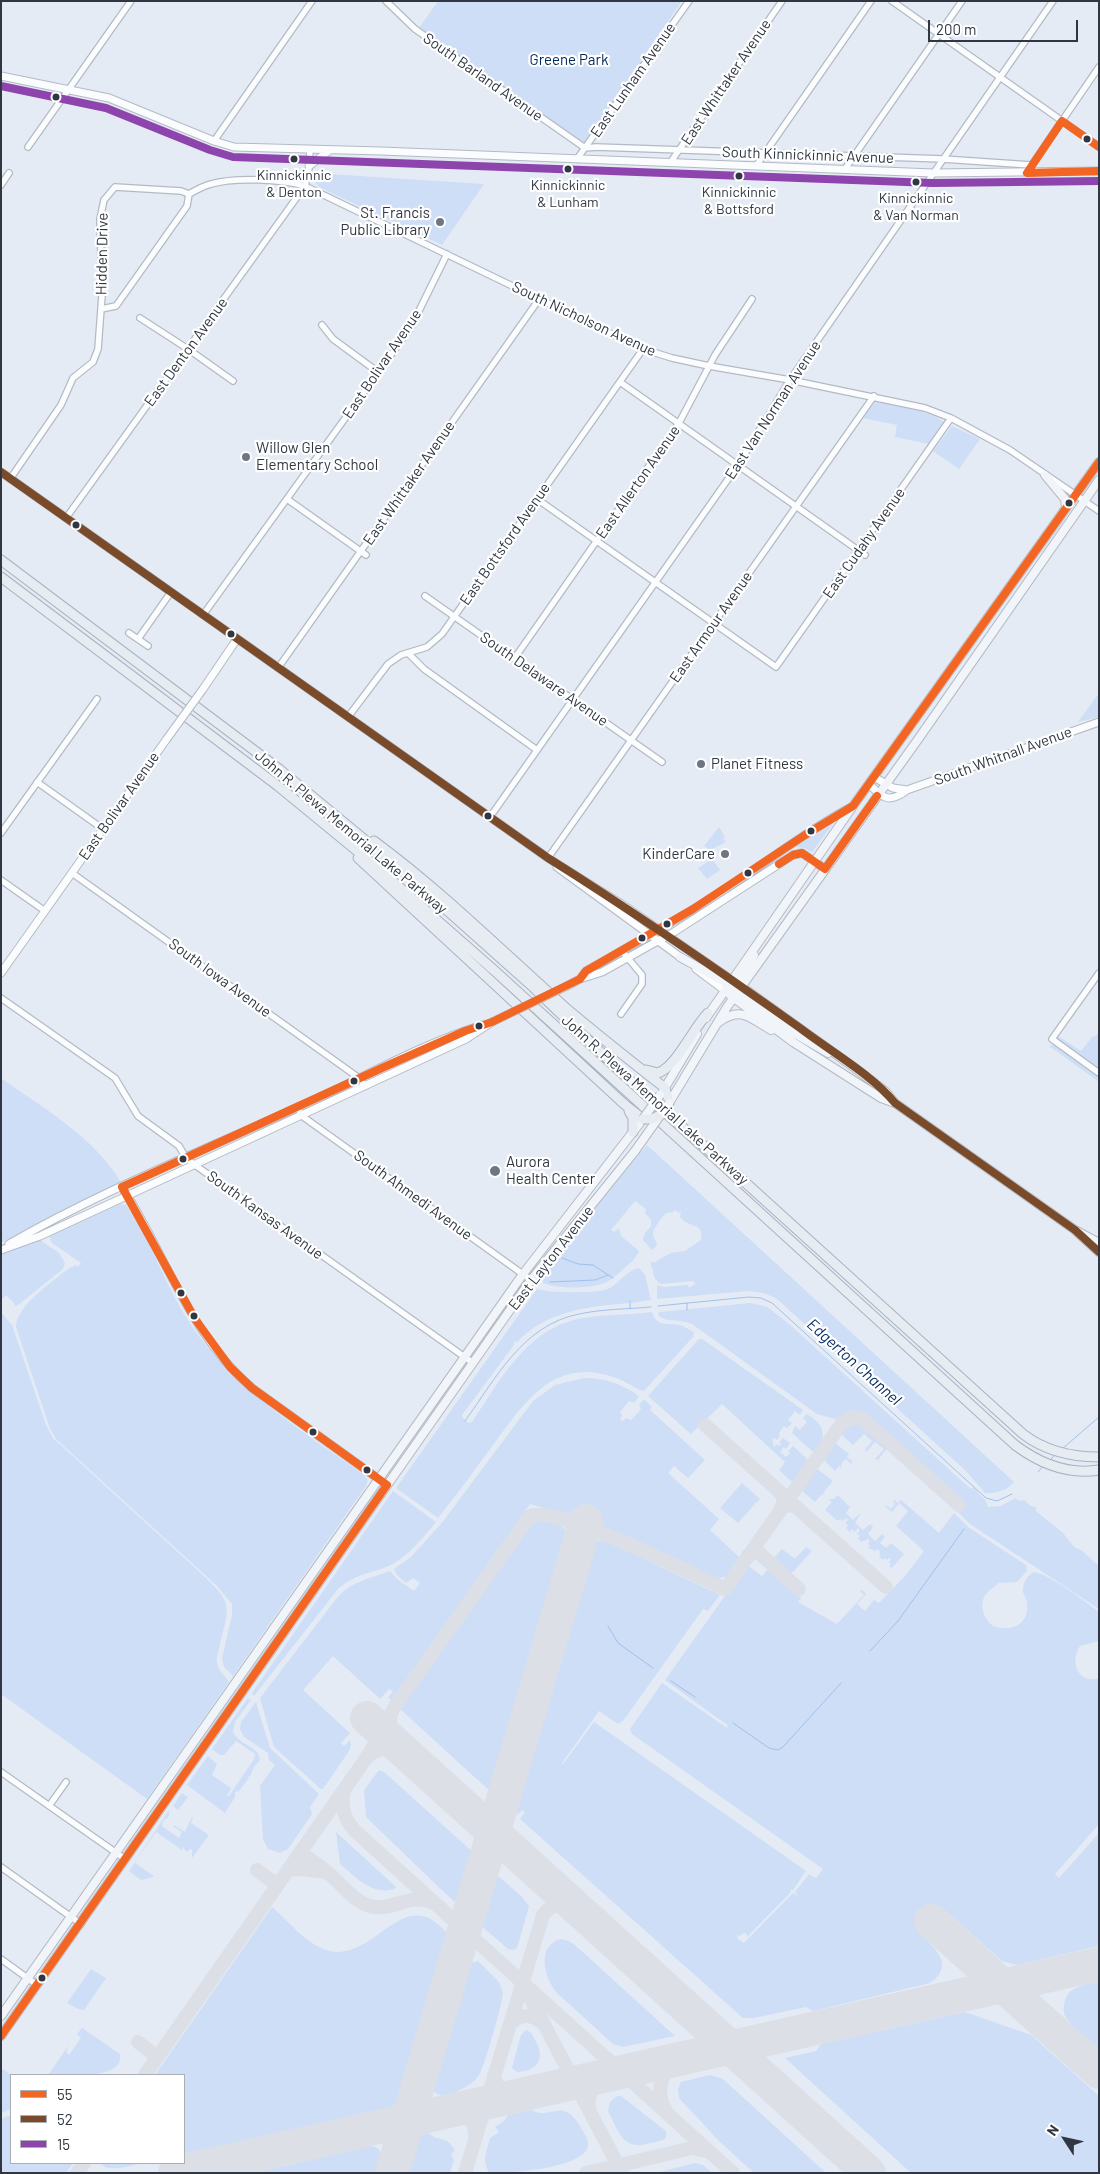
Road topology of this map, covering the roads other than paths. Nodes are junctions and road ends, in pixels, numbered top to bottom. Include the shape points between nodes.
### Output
1 (131, 1) edge
2 (312, 1) edge
3 (386, 1) edge
4 (689, 1) edge
5 (782, 1) edge
6 (872, 1) edge
7 (892, 1) edge
8 (962, 1) edge
9 (1053, 1) edge
10 (395, 4) edge
11 (403, 16) junction
12 (396, 21) dead end
13 (939, 34) junction
14 (1099, 67) edge
15 (1, 76) edge
16 (1000, 78) junction
17 (69, 89) junction
18 (1062, 121) junction
19 (214, 141) junction
20 (1099, 146) edge
21 (28, 148) dead end
22 (310, 148) junction
23 (585, 148) junction
24 (331, 149) junction
25 (679, 150) junction
26 (766, 154) junction
27 (854, 156) junction
28 (577, 158) junction
29 (943, 159) junction
30 (670, 163) junction
31 (1031, 165) junction
32 (309, 166) junction
33 (756, 166) junction
34 (845, 169) junction
35 (1099, 171) edge
36 (9, 173) dead end
37 (1027, 173) junction
38 (933, 174) junction
39 (1, 184) edge
40 (305, 186) junction
41 (189, 194) junction
42 (447, 254) junction
43 (540, 298) junction
44 (752, 299) dead end
45 (101, 309) junction
46 (140, 318) dead end
47 (322, 325) dead end
48 (188, 349) junction
49 (643, 349) junction
50 (709, 366) junction
51 (378, 372) junction
52 (790, 380) junction
53 (233, 381) dead end
54 (620, 382) junction
55 (874, 396) junction
56 (951, 418) junction
57 (679, 424) junction
58 (1099, 462) edge
59 (738, 465) junction
60 (1, 472) edge
61 (1045, 475) junction
62 (10, 478) junction
63 (1099, 480) edge
64 (1075, 494) junction
65 (287, 499) junction
66 (537, 499) junction
67 (1085, 501) junction
68 (796, 506) junction
69 (1066, 507) junction
70 (1099, 510) edge
71 (66, 518) junction
72 (597, 541) junction
73 (859, 550) junction
74 (361, 551) junction
75 (366, 555) dead end
76 (865, 555) dead end
77 (1, 560) edge
78 (1, 579) edge
79 (655, 582) junction
80 (171, 592) junction
81 (425, 596) dead end
82 (204, 615) junction
83 (454, 616) junction
84 (713, 623) junction
85 (129, 633) dead end
86 (138, 639) junction
87 (237, 639) junction
88 (148, 646) dead end
89 (410, 654) junction
90 (514, 658) junction
91 (278, 668) junction
92 (97, 699) dead end
93 (572, 699) junction
94 (348, 717) junction
95 (1099, 722) edge
96 (631, 740) junction
97 (537, 750) junction
98 (662, 762) dead end
99 (278, 769) junction
100 (874, 777) junction
101 (37, 782) junction
102 (869, 784) junction
103 (886, 785) junction
104 (278, 786) junction
105 (907, 790) junction
106 (879, 794) junction
107 (853, 806) junction
108 (490, 817) junction
109 (103, 829) junction
110 (1, 833) edge
111 (548, 858) junction
112 (815, 861) junction
113 (825, 869) junction
114 (72, 872) junction
115 (1, 880) edge
116 (45, 911) junction
117 (659, 930) junction
118 (651, 935) junction
119 (667, 936) junction
120 (658, 941) junction
121 (622, 951) junction
122 (680, 957) joint
123 (628, 958) junction
124 (1, 973) edge
125 (1099, 973) edge
126 (580, 979) junction
127 (732, 988) junction
128 (1, 998) edge
129 (708, 1013) junction
130 (621, 1014) dead end
131 (492, 1022) junction
132 (715, 1024) junction
133 (793, 1042) junction
134 (640, 1068) junction
135 (1099, 1073) edge
136 (359, 1078) junction
137 (365, 1086) junction
138 (663, 1091) junction
139 (670, 1100) junction
140 (895, 1103) junction
141 (298, 1108) junction
142 (302, 1116) junction
143 (660, 1116) junction
144 (638, 1117) junction
145 (248, 1129) junction
146 (633, 1132) joint
147 (253, 1139) junction
148 (186, 1158) junction
149 (195, 1165) junction
150 (122, 1187) junction
151 (128, 1196) junction
152 (1075, 1230) junction
153 (1099, 1243) edge
154 (1, 1249) edge
155 (1099, 1252) edge
156 (523, 1274) junction
157 (531, 1280) junction
158 (464, 1357) junction
159 (473, 1363) junction
160 (1095, 1457) edge
161 (1099, 1470) edge
162 (378, 1479) junction
163 (387, 1485) junction
164 (1, 1772) edge
165 (66, 1782) dead end
166 (49, 1806) junction
167 (115, 1852) junction
168 (125, 1860) junction
169 (1, 1867) edge
170 (70, 1916) junction
171 (81, 1924) junction
172 (1, 1959) edge
173 (27, 1978) junction
174 (37, 1985) junction
175 (1, 2016) edge
176 (1, 2036) edge

1 - 17 street
2 - 19 street
3 - 10 street, South Barland Avenue
4 - 23 street, East Lunham Avenue
5 - 25 street, East Whittaker Avenue
6 - 26 street
7 - 13 street
8 - 13 street
9 - 16 street, East Van Norman Avenue
10 - 11 street, South Barland Avenue
11 - 12 street
11 - 23 street, South Barland Avenue via 415,29
13 - 16 street
13 - 27 street
14 - 18 street
15 - 17 street, South Kinnickinnic Avenue
16 - 18 street
16 - 29 street, East Van Norman Avenue
17 - 19 street, South Kinnickinnic Avenue via 130,105
17 - 21 street
18 - 20 street
18 - 31 street
19 - 22 street, South Kinnickinnic Avenue via 234,147
22 - 24 street, South Kinnickinnic Avenue
22 - 32 street
23 - 25 street, South Kinnickinnic Avenue
23 - 28 street, East Lunham Avenue
24 - 28 street, South Kinnickinnic Avenue
24 - 32 street
25 - 26 street, South Kinnickinnic Avenue
25 - 30 street, East Whittaker Avenue
26 - 27 street, South Kinnickinnic Avenue
26 - 33 street
27 - 29 street, South Kinnickinnic Avenue
27 - 34 street
28 - 30 street, South Kinnickinnic Avenue
29 - 31 street, South Kinnickinnic Avenue
29 - 38 street, East Van Norman Avenue
30 - 33 street, South Kinnickinnic Avenue
31 - 37 street
32 - 40 street
33 - 34 street, South Kinnickinnic Avenue
34 - 38 street, South Kinnickinnic Avenue
35 - 37 street, South Kinnickinnic Avenue
36 - 39 street
37 - 38 street, South Kinnickinnic Avenue
38 - 52 street, East Van Norman Avenue
40 - 41 street via 233,179 210,184
40 - 42 street, South Nicholson Avenue
40 - 48 street, East Denton Avenue
41 - 45 street, Hidden Drive via 188,206 116,306
41 - 45 street, Hidden Drive via 115,187 104,200 100,219
42 - 43 street, South Nicholson Avenue
42 - 51 street, East Bolivar Avenue via 415,320
43 - 49 street, South Nicholson Avenue
43 - 74 street, East Whittaker Avenue
44 - 50 street, East Allerton Avenue
45 - 62 street, Hidden Drive via 98,349 93,362 73,378 61,405
46 - 48 street
47 - 51 street via 333,339
48 - 53 street
48 - 71 street, East Denton Avenue
49 - 50 street, South Nicholson Avenue
49 - 54 street, East Bottsford Avenue
50 - 52 street, South Nicholson Avenue
50 - 57 street, East Allerton Avenue
51 - 65 street, East Bolivar Avenue
52 - 55 street, South Nicholson Avenue
52 - 59 street, East Van Norman Avenue
54 - 57 street
54 - 66 street, East Bottsford Avenue
55 - 56 street, South Nicholson Avenue
55 - 68 street, East Armour Avenue
56 - 61 street, South Nicholson Avenue via 1010,450
56 - 73 street, East Cudahy Avenue
57 - 59 street
57 - 72 street, East Allerton Avenue
58 - 64 main road, East Layton Avenue
59 - 68 street
59 - 79 street, East Van Norman Avenue
60 - 62 street
61 - 64 street, South Nicholson Avenue
61 - 69 main road via 1065,499
62 - 71 street
63 - 67 main road, East Layton Avenue
64 - 67 street, South Nicholson Avenue
64 - 69 main road, East Layton Avenue
65 - 74 street
65 - 82 street, East Bolivar Avenue
66 - 72 street
66 - 83 street, East Bottsford Avenue
67 - 70 street, South Nicholson Avenue
67 - 103 main road, East Layton Avenue
68 - 73 street
68 - 84 street, East Armour Avenue
69 - 100 main road, East Layton Avenue
71 - 80 street
72 - 79 street
72 - 90 street, East Allerton Avenue
73 - 76 street
73 - 84 street, East Cudahy Avenue via 776,667
74 - 75 street
74 - 91 street, East Whittaker Avenue
77 - 99 main road, John R. Plewa Memorial Lake Parkway
78 - 104 main road, John R. Plewa Memorial Lake Parkway
79 - 84 street
79 - 93 street, East Van Norman Avenue
80 - 82 street
80 - 86 street
81 - 83 street, South Delaware Avenue
82 - 87 street
83 - 89 street, East Bottsford Avenue via 434,643
83 - 90 street, South Delaware Avenue
84 - 96 street, East Armour Avenue
85 - 86 street
86 - 88 street
87 - 91 street
87 - 109 street, East Bolivar Avenue, bridge
89 - 94 street, East Bottsford Avenue via 393,659 383,668
89 - 97 street via 424,670
90 - 93 street, South Delaware Avenue
91 - 94 street
92 - 101 street
93 - 96 street, South Delaware Avenue
93 - 97 street, East Van Norman Avenue
94 - 108 street
95 - 105 street, South Whitnall Avenue
96 - 98 street, South Delaware Avenue
96 - 111 street, East Armour Avenue
97 - 108 street, East Van Norman Avenue
99 - 134 main road via 399,860
99 - 160 main road, John R. Plewa Memorial Lake Parkway via 483,943 648,1097 1027,1438 1055,1451
100 - 102 main road, East Layton Avenue
100 - 103 street
101 - 109 street
101 - 110 street
102 - 106 street
102 - 107 main road, East Layton Avenue
103 - 105 street
103 - 106 main road, East Layton Avenue
104 - 144 main road
104 - 161 main road, John R. Plewa Memorial Lake Parkway via 374,864 496,972 1014,1445 1044,1463 1076,1471
105 - 106 street, South Whitnall Avenue via 889,799
106 - 113 main road, East Layton Avenue
107 - 112 main road, East Layton Avenue
107 - 117 street via 824,821
108 - 111 street
109 - 114 street, East Bolivar Avenue
111 - 117 street
111 - 118 street
112 - 113 street
112 - 119 street via 802,853 793,855
112 - 127 main road, East Layton Avenue via 768,928
113 - 127 main road, East Layton Avenue
114 - 116 street, East Bolivar Avenue
114 - 136 street, South Iowa Avenue
115 - 116 street
116 - 124 street, East Bolivar Avenue
117 - 118 street
117 - 119 street
118 - 120 street
118 - 121 street
119 - 120 street
119 - 127 street
120 - 122 street
120 - 123 street
121 - 123 street
121 - 126 street via 586,971
122 - 127 main road
123 - 126 street
123 - 130 street via 643,980
125 - 135 street via 1052,1039
126 - 131 street, bridge
127 - 129 main road, East Layton Avenue
127 - 132 main road, East Layton Avenue
127 - 133 main road
127 - 139 main road via 694,1051
127 - 140 main road via 855,1068
128 - 148 street, South Kansas Avenue via 115,1078 138,1116 179,1146
129 - 134 main road via 670,1066 658,1072
129 - 138 main road, East Layton Avenue
131 - 136 street
131 - 137 street via 466,1039
132 - 133 main road via 735,1013 742,1014
132 - 139 main road, East Layton Avenue
133 - 140 main road via 881,1098
134 - 138 main road
136 - 137 street, South Iowa Avenue
136 - 141 street
137 - 142 street
138 - 139 main road
138 - 144 main road, East Layton Avenue, bridge
139 - 143 main road, East Layton Avenue, bridge
140 - 152 main road
141 - 142 street, South Ahmedi Avenue
141 - 145 street
142 - 147 street
142 - 156 street, South Ahmedi Avenue
143 - 144 main road, bridge via 652,1119
143 - 157 main road, East Layton Avenue, bridge
144 - 146 main road
145 - 147 street
145 - 148 street
146 - 156 main road, East Layton Avenue
147 - 149 street
148 - 149 street, South Kansas Avenue
148 - 150 street
149 - 151 street
149 - 158 street, South Kansas Avenue
150 - 151 street
150 - 154 street via 48,1222
151 - 154 street via 40,1236
151 - 162 street via 188,1310 232,1369
152 - 153 main road
152 - 155 main road
156 - 157 street, South Ahmedi Avenue
156 - 158 main road, East Layton Avenue
157 - 159 main road, East Layton Avenue
158 - 159 street, South Kansas Avenue
158 - 162 main road, East Layton Avenue
159 - 163 main road, East Layton Avenue
162 - 163 street
162 - 167 main road, East Layton Avenue
163 - 168 main road, East Layton Avenue
164 - 166 street
165 - 166 street
166 - 167 street
167 - 168 street
167 - 170 main road, East Layton Avenue
168 - 171 main road, East Layton Avenue
169 - 170 street
170 - 171 street
170 - 173 main road, East Layton Avenue
171 - 174 main road, East Layton Avenue
172 - 173 street
173 - 174 street
173 - 175 main road, East Layton Avenue
174 - 176 main road, East Layton Avenue

